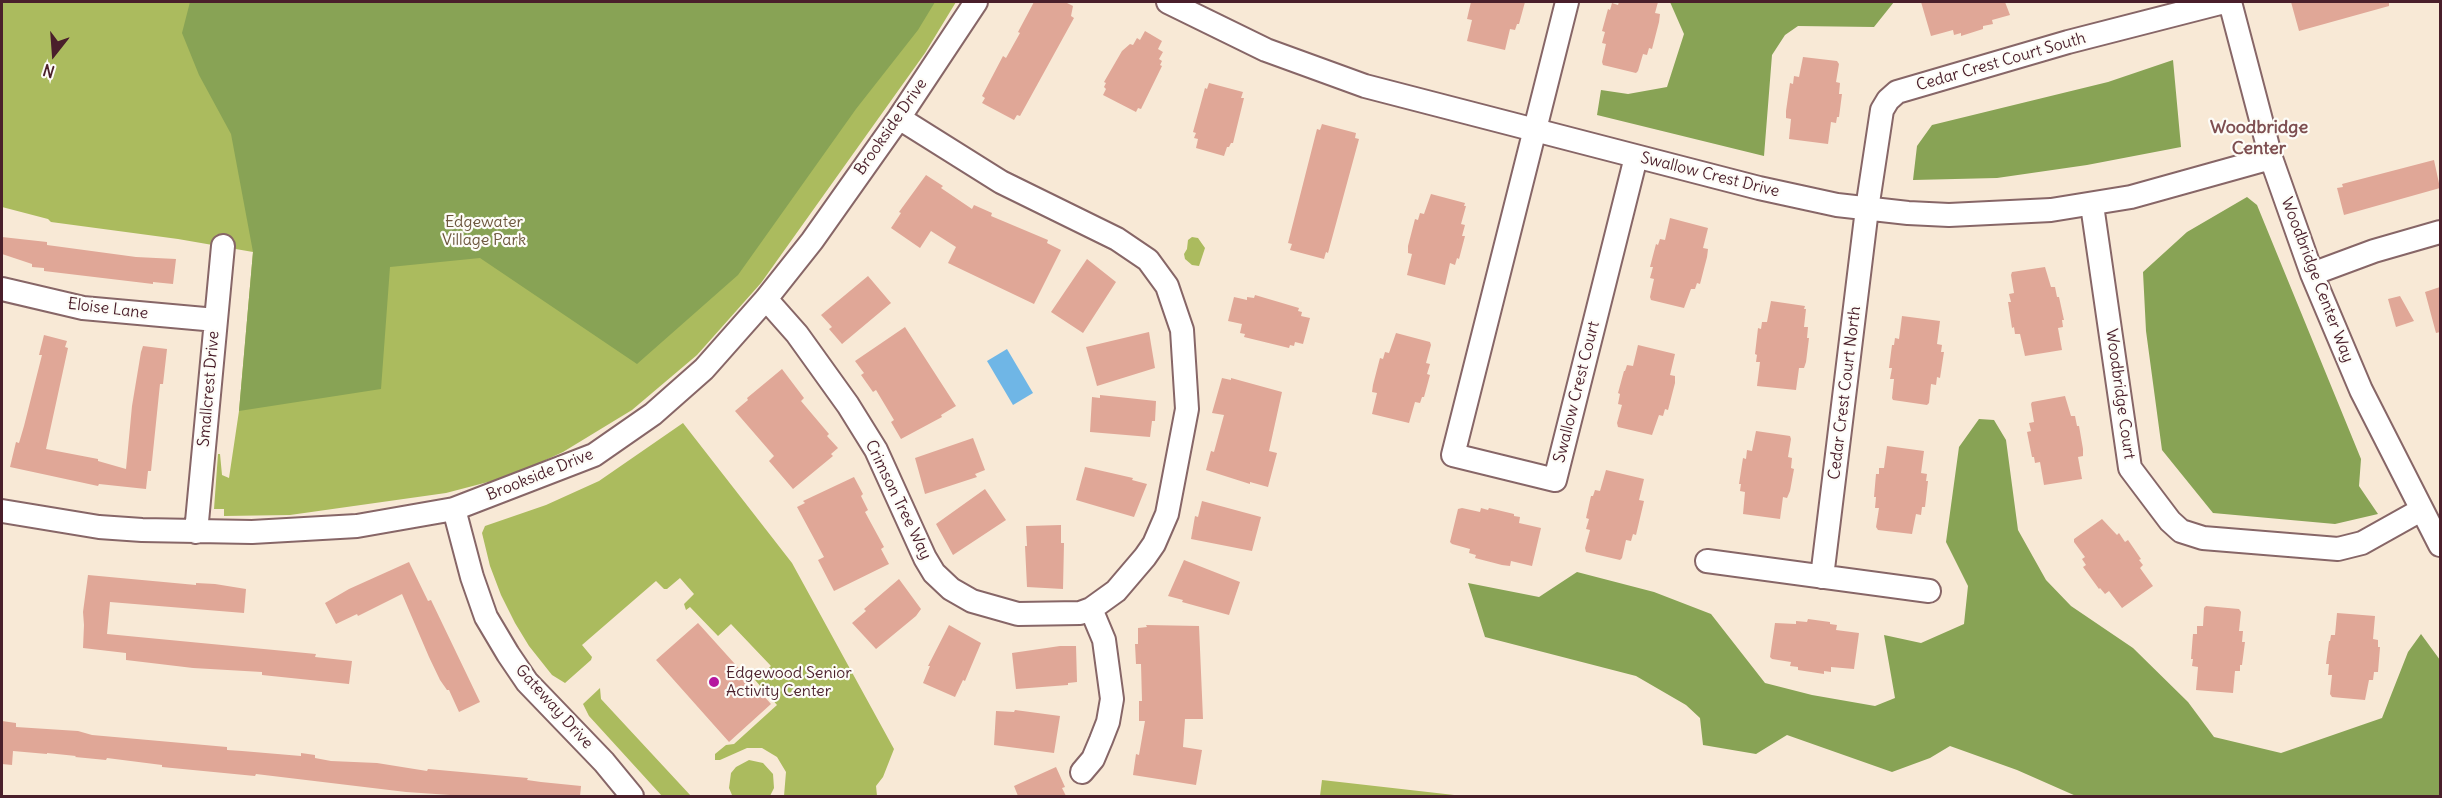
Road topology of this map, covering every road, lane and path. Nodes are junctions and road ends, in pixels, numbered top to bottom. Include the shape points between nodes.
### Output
1 (976, 2) edge
2 (1168, 2) edge
3 (1567, 2) edge
4 (2224, 2) edge
5 (2230, 2) edge
6 (899, 118) junction
7 (1535, 131) junction
8 (1636, 157) junction
9 (2271, 158) junction
10 (2092, 205) junction
11 (1867, 209) junction
12 (2440, 232) edge
13 (223, 246) dead end
14 (2312, 274) junction
15 (2, 289) edge
16 (766, 299) junction
17 (216, 320) junction
18 (454, 509) junction
19 (2421, 510) junction
20 (2, 511) edge
21 (196, 532) junction
22 (2440, 545) edge
23 (1707, 561) dead end
24 (1822, 577) junction
25 (1929, 591) dead end
26 (1091, 609) junction
27 (1082, 772) dead end
28 (632, 796) edge

1 - 6 street, Brookside Drive
2 - 7 street, Swallow Crest Drive via 1298,64
3 - 7 street
4 - 11 street, Cedar Crest Court South via 1898,92 1882,110
5 - 9 street, Woodbridge Center Way
6 - 16 street, Brookside Drive
6 - 26 street, Crimson Tree Way via 1001,182 1117,239 1148,260 1167,286 1182,330 1187,409 1169,504 1145,557 1116,591
7 - 8 street, Swallow Crest Drive
7 - 8 street, Swallow Crest Court via 1453,455 1555,480
8 - 11 street, Swallow Crest Drive via 1800,197
9 - 10 street, Swallow Crest Drive via 2169,188
9 - 14 street, Woodbridge Center Way
10 - 11 street, Swallow Crest Drive via 1949,215
10 - 19 street, Woodbridge Court via 2130,468 2169,521 2181,531 2203,538 2338,549 2362,543
11 - 24 street, Cedar Crest Court North
12 - 14 street
13 - 17 street, Smallcrest Drive
14 - 19 street, Woodbridge Center Way via 2361,390
15 - 17 street, Eloise Lane via 83,308
16 - 18 street, Brookside Drive via 704,369 653,414 594,455
16 - 26 street, Crimson Tree Way via 797,334 876,450 934,573 972,602 1018,614 1080,613
17 - 21 street, Smallcrest Drive
18 - 21 street, Brookside Drive via 357,526
18 - 28 street, Gateway Drive via 486,617 508,654 527,682
19 - 22 street, Woodbridge Center Way
20 - 21 street, Brookside Drive via 99,527
23 - 24 street
24 - 25 street
26 - 27 street via 1104,640 1112,699 1101,740

